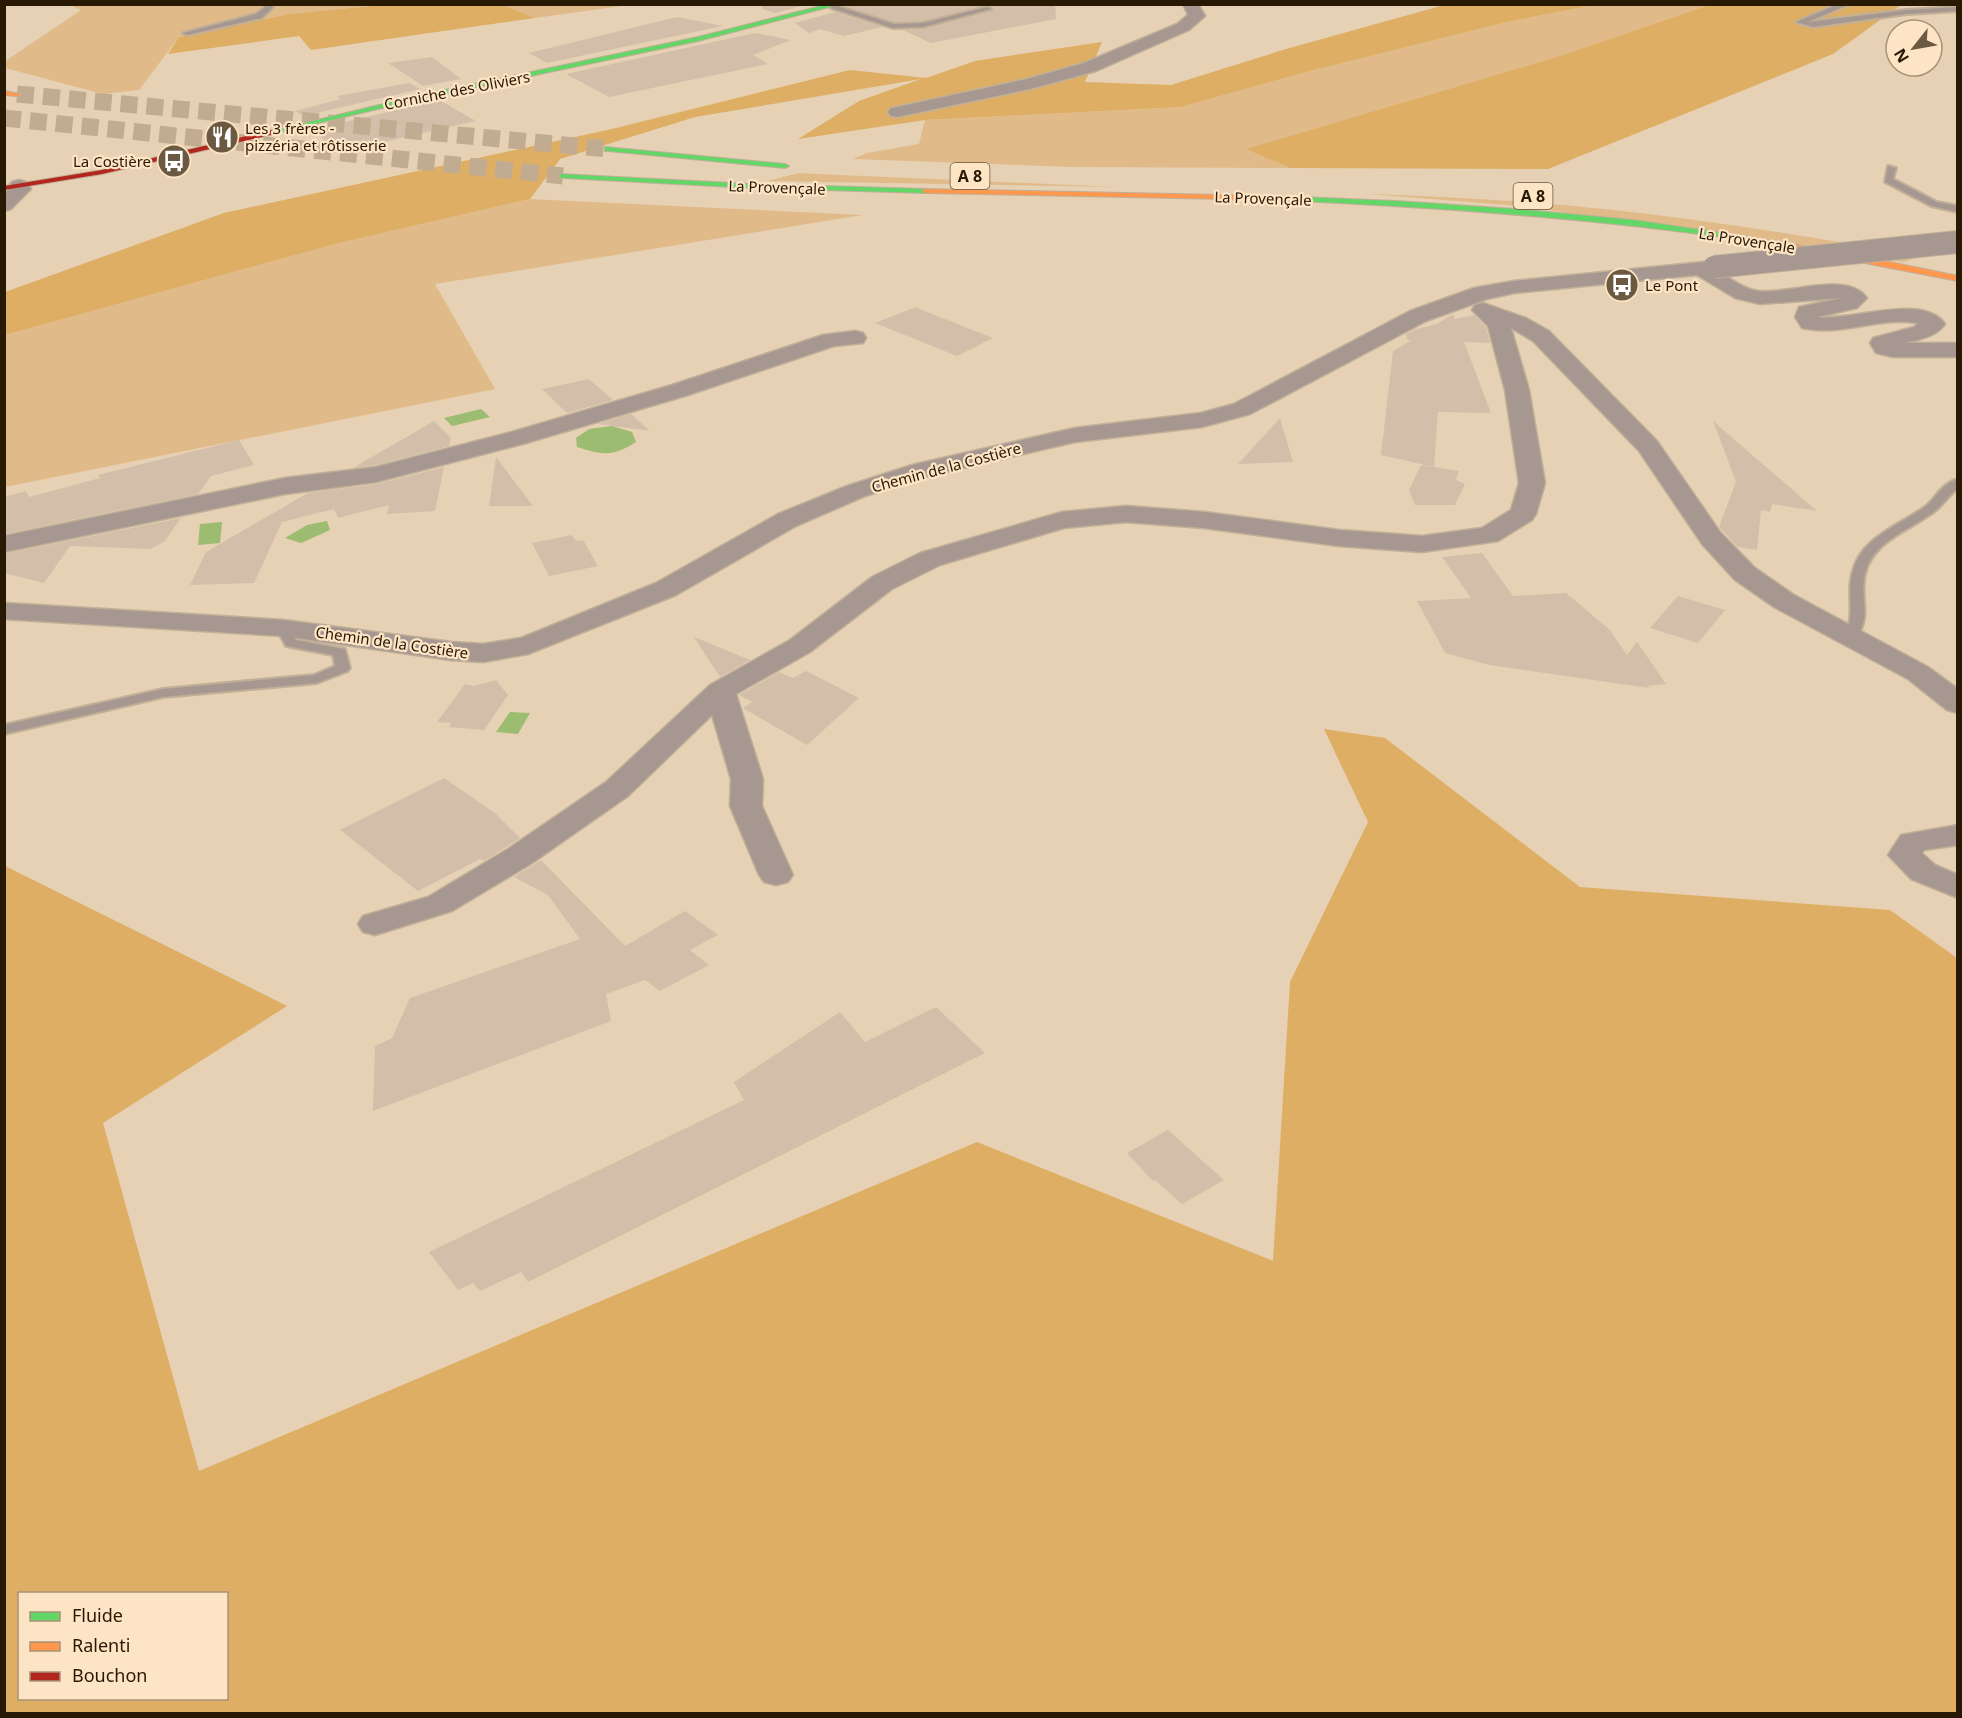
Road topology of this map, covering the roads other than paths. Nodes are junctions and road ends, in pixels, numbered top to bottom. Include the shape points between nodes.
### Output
1 (267, 4) edge
2 (1190, 4) edge
3 (1846, 4) edge
4 (836, 5) edge
5 (987, 9) dead end
6 (1958, 9) edge
7 (187, 33) dead end
8 (897, 112) dead end
9 (608, 149) tunnel mouth
10 (800, 167) dead end
11 (1892, 168) dead end
12 (563, 176) tunnel mouth
13 (1171, 182) dead end
14 (1338, 186) dead end
15 (12, 187) edge
16 (4, 205) edge
17 (1958, 209) edge
18 (1860, 239) dead end
19 (1955, 249) edge
20 (1707, 268) junction
21 (1958, 279) edge
22 (1460, 300) junction
23 (1487, 312) junction
24 (855, 338) dead end
25 (1958, 350) edge
26 (1958, 483) edge
27 (4, 544) edge
28 (4, 611) edge
29 (283, 628) junction
30 (1850, 637) junction
31 (720, 692) junction
32 (1958, 704) edge
33 (4, 730) edge
34 (1958, 835) edge
35 (776, 875) dead end
36 (1958, 888) edge
37 (375, 924) dead end

1 - 7 lane via 269,7 259,16
2 - 8 street via 1197,16 1183,27 1090,67
3 - 6 lane via 1800,22 1813,25
4 - 5 lane via 893,26 923,25
4 - 15 main road, Corniche des Oliviers via 656,51 426,95 177,156
9 - 10 main road, La Provençale
11 - 17 lane via 1888,180 1934,204
12 - 21 main road, La Provençale / A 8 via 755,186 1335,200 1497,209 1732,237
13 - 14 main road, La Provençale
15 - 16 street via 21,189
18 - 19 main road
19 - 20 street, Chemin de la Costière, bridge
20 - 22 street, Chemin de la Costière via 1514,287
20 - 25 street via 1749,296 1762,298 1824,290 1851,293 1856,298 1849,303 1807,312 1810,323 1825,327 1897,315 1912,315 1934,324 1922,332 1881,343 1884,348
22 - 23 street
22 - 29 street, Chemin de la Costière via 1418,316 1242,409 1202,420 1075,435 921,470 856,491 787,520 666,590 528,645 483,653 461,652
23 - 30 street via 1541,336 1648,446 1711,538 1745,574 1784,601
23 - 31 street via 1499,324 1517,390 1532,483 1523,514 1489,535 1422,544 1126,514 1062,520 930,559 882,583 800,646
24 - 27 street via 822,343 517,438 376,474 285,486
26 - 30 lane via 1951,485 1932,507 1875,545 1864,559 1858,574 1860,621
28 - 29 street, Chemin de la Costière
29 - 33 lane via 291,643 340,652 344,668 317,679 163,693
30 - 32 street via 1918,673
31 - 35 street via 747,779 746,806
31 - 37 street via 617,789 520,856 440,904
34 - 36 street via 1913,842 1904,855 1923,872

